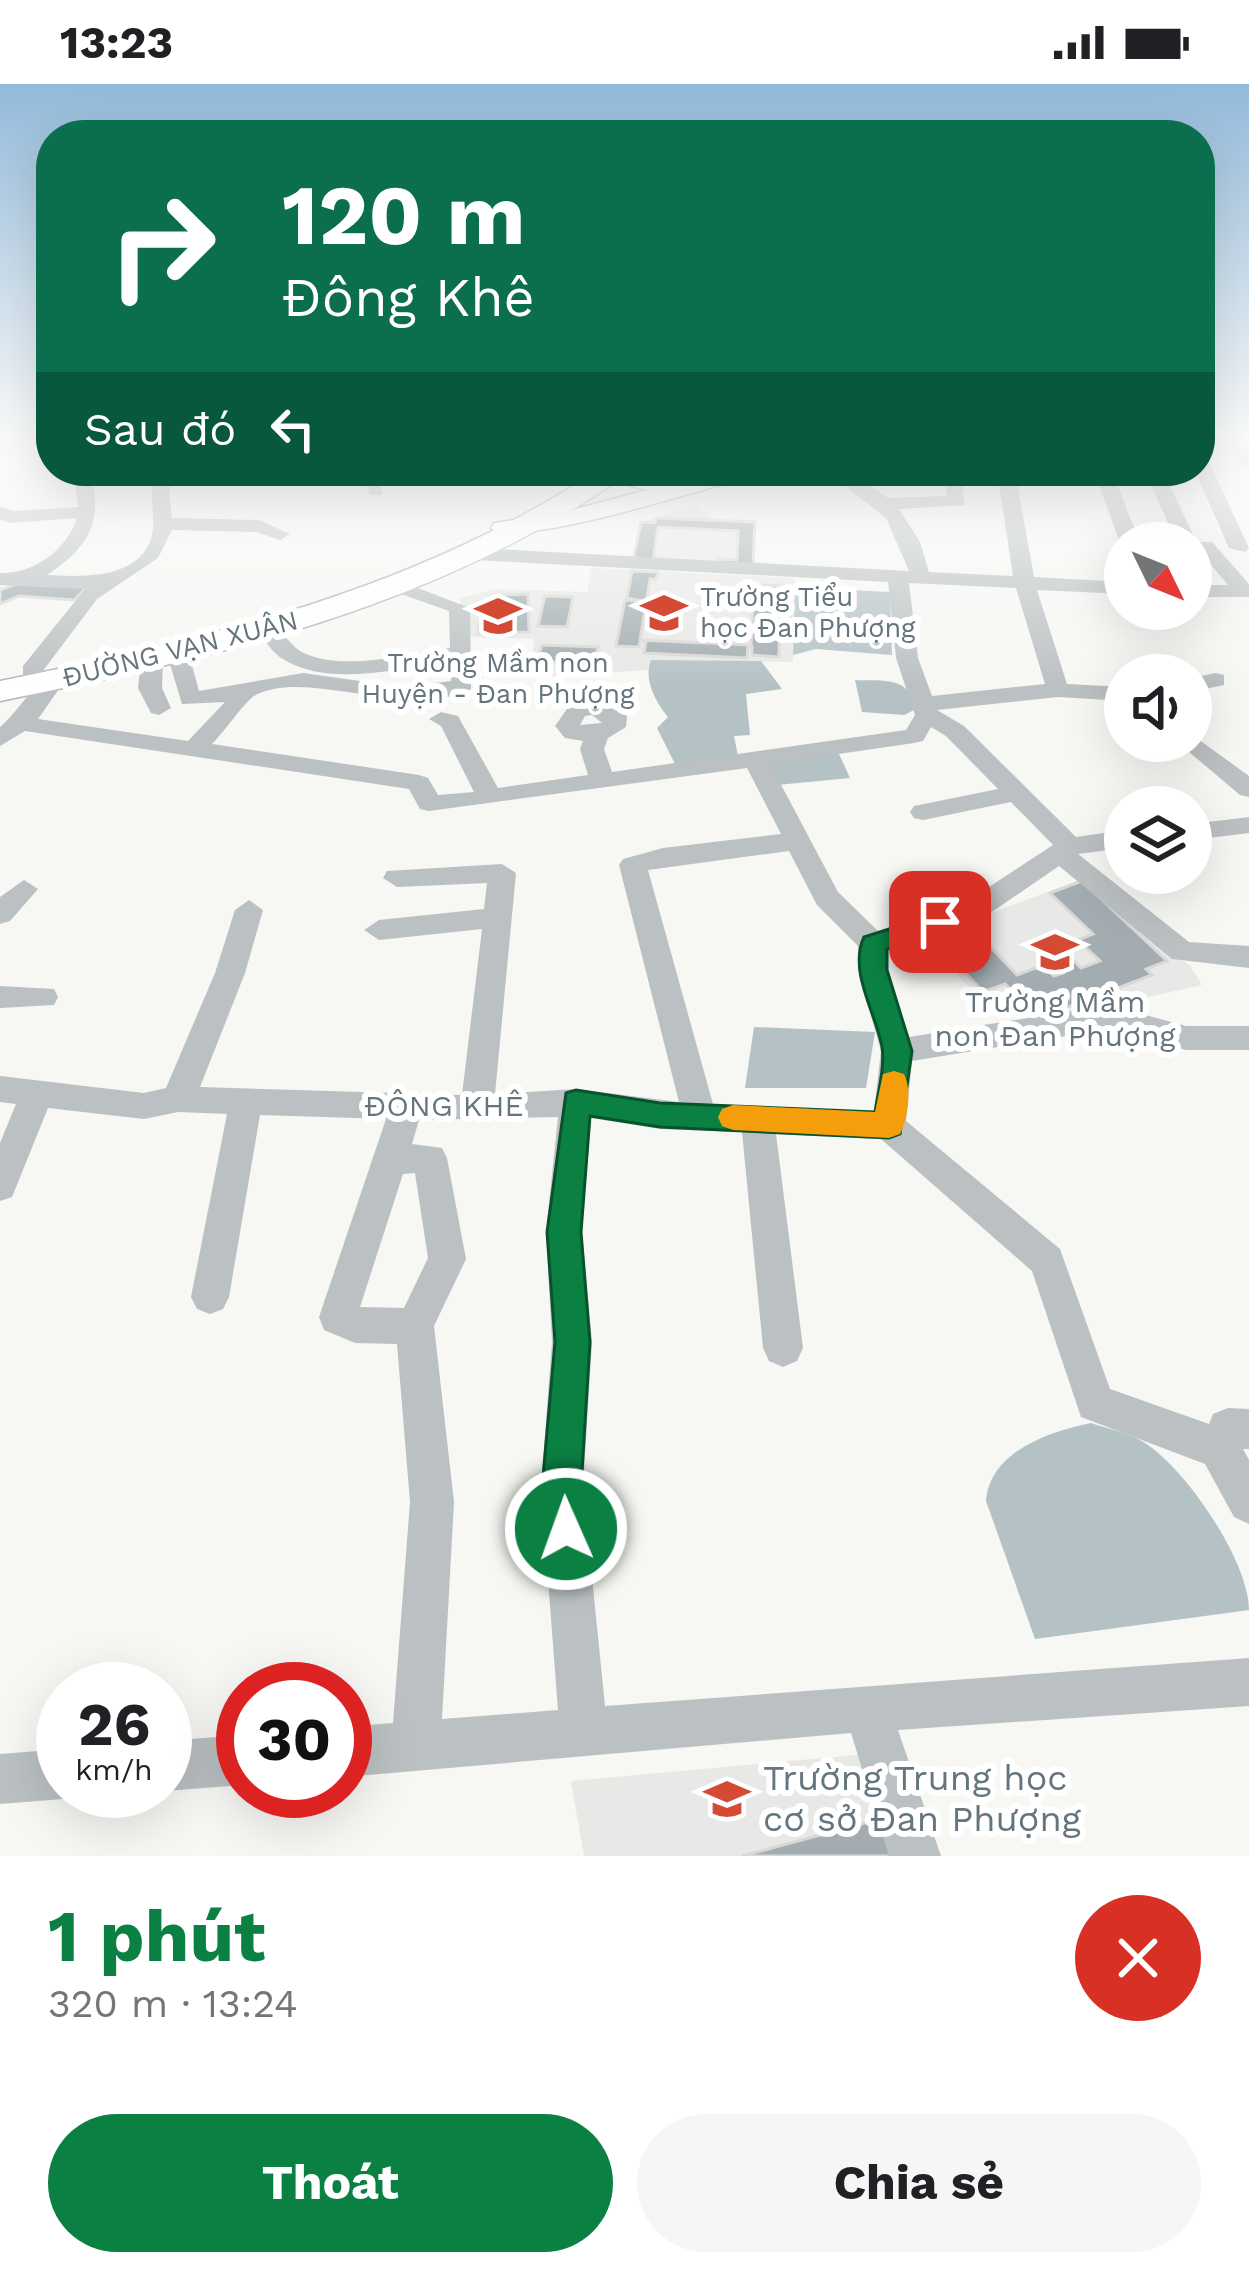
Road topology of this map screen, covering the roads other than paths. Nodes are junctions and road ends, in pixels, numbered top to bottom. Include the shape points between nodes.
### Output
1 (88, 521) edge
2 (162, 521) edge
3 (534, 521) joint
4 (898, 521) edge
5 (1014, 521) edge
6 (1230, 521) edge
7 (163, 524) junction
8 (280, 534) dead end
9 (1212, 546) edge
10 (1244, 549) edge
11 (475, 554) junction
12 (1212, 561) edge
13 (0, 579) edge
14 (909, 579) junction
15 (25, 580) junction
16 (110, 584) junction
17 (1025, 584) junction
18 (397, 586) junction
19 (1104, 587) edge
20 (1212, 591) edge
21 (1246, 592) edge
22 (269, 631) junction
23 (455, 655) dead end
24 (165, 657) junction
25 (29, 678) edge
26 (1216, 680) dead end
27 (1212, 681) edge
28 (1058, 690) junction
29 (1104, 693) edge
30 (226, 695) junction
31 (159, 708) dead end
32 (925, 710) junction
33 (441, 719) dead end
34 (10, 731) edge
35 (597, 734) dead end
36 (193, 751) junction
37 (1212, 758) edge
38 (756, 761) junction
39 (602, 781) junction
40 (1249, 789) edge
41 (1016, 793) junction
42 (490, 798) junction
43 (923, 812) dead end
44 (1249, 825) edge
45 (1212, 829) edge
46 (797, 841) junction
47 (1104, 843) edge
48 (1066, 851) junction
49 (397, 878) dead end
50 (24, 889) dead end
51 (249, 910) dead end
52 (0, 914) edge
53 (499, 917) junction
54 (379, 930) dead end
55 (873, 944) junction
56 (1249, 957) edge
57 (0, 997) edge
58 (43, 997) dead end
59 (1249, 1038) edge
60 (897, 1051) junction
61 (0, 1088) edge
62 (38, 1093) junction
63 (178, 1099) junction
64 (246, 1101) junction
65 (576, 1102) junction
66 (407, 1107) junction
67 (477, 1109) junction
68 (699, 1115) junction
69 (757, 1119) junction
70 (889, 1126) junction
71 (389, 1160) junction
72 (0, 1186) edge
73 (210, 1297) dead end
74 (416, 1326) junction
75 (783, 1348) dead end
76 (1234, 1438) edge
77 (1249, 1502) edge
78 (1249, 1682) edge
79 (867, 1708) junction
80 (584, 1735) junction
81 (416, 1747) junction
82 (372, 1750) edge
83 (36, 1776) edge
84 (0, 1779) edge
85 (915, 1856) edge

1 - 15 street via 68,553
2 - 7 street
3 - 11 highway, ĐƯỜNG VẠN XUÂN
3 - 25 highway, ĐƯỜNG VẠN XUÂN via 236,628
4 - 14 street via 914,542
5 - 17 street
6 - 10 street
7 - 8 street via 259,526
7 - 16 street via 158,545
9 - 10 street
11 - 14 street
11 - 18 highway, ĐƯỜNG VẠN XUÂN
12 - 21 street
13 - 15 street
14 - 17 street
14 - 32 street via 907,658
15 - 16 street
16 - 25 street via 94,590
17 - 19 street
17 - 28 street
18 - 22 highway, ĐƯỜNG VẠN XUÂN
18 - 30 street via 459,608 459,687 403,694 303,680
20 - 21 street
22 - 23 street via 288,654 312,663
22 - 24 highway, ĐƯỜNG VẠN XUÂN
24 - 25 highway, ĐƯỜNG VẠN XUÂN
24 - 30 street via 190,699
24 - 31 street via 150,688
25 - 34 street
26 - 27 street
28 - 29 street
28 - 32 street
30 - 36 street via 241,699
32 - 38 street via 914,736
32 - 41 street
33 - 42 street via 450,721
34 - 36 street
35 - 39 street via 592,749
36 - 42 street via 419,783 429,803
37 - 40 street
38 - 39 street
38 - 46 street
39 - 42 street
41 - 43 street
41 - 48 street
44 - 45 street
46 - 55 street via 826,898
46 - 68 street via 633,865
47 - 48 street
48 - 55 street via 973,911
48 - 56 street via 1182,952
49 - 53 street via 502,873
50 - 52 street
51 - 63 street
53 - 54 street
53 - 67 street
55 - 60 street
57 - 58 street
59 - 60 street via 1186,1038 1109,1017
60 - 70 street
61 - 62 street, ĐÔNG KHÊ
62 - 63 street, ĐÔNG KHÊ via 145,1106
62 - 72 street
63 - 64 street, ĐÔNG KHÊ
64 - 66 street, ĐÔNG KHÊ
64 - 73 street
65 - 67 street, ĐÔNG KHÊ
65 - 68 street, ĐÔNG KHÊ
65 - 80 street via 564,1232 572,1342 562,1488
66 - 67 street, ĐÔNG KHÊ
66 - 71 street
68 - 69 street, ĐÔNG KHÊ
69 - 70 street, ĐÔNG KHÊ
69 - 75 street
70 - 76 street via 1047,1261 1095,1402
71 - 74 street via 430,1159 439,1204 447,1258
71 - 74 street via 338,1317
74 - 81 street via 432,1502
76 - 77 street
78 - 79 street
79 - 80 street
79 - 85 street
80 - 81 street
81 - 82 street
83 - 84 street

